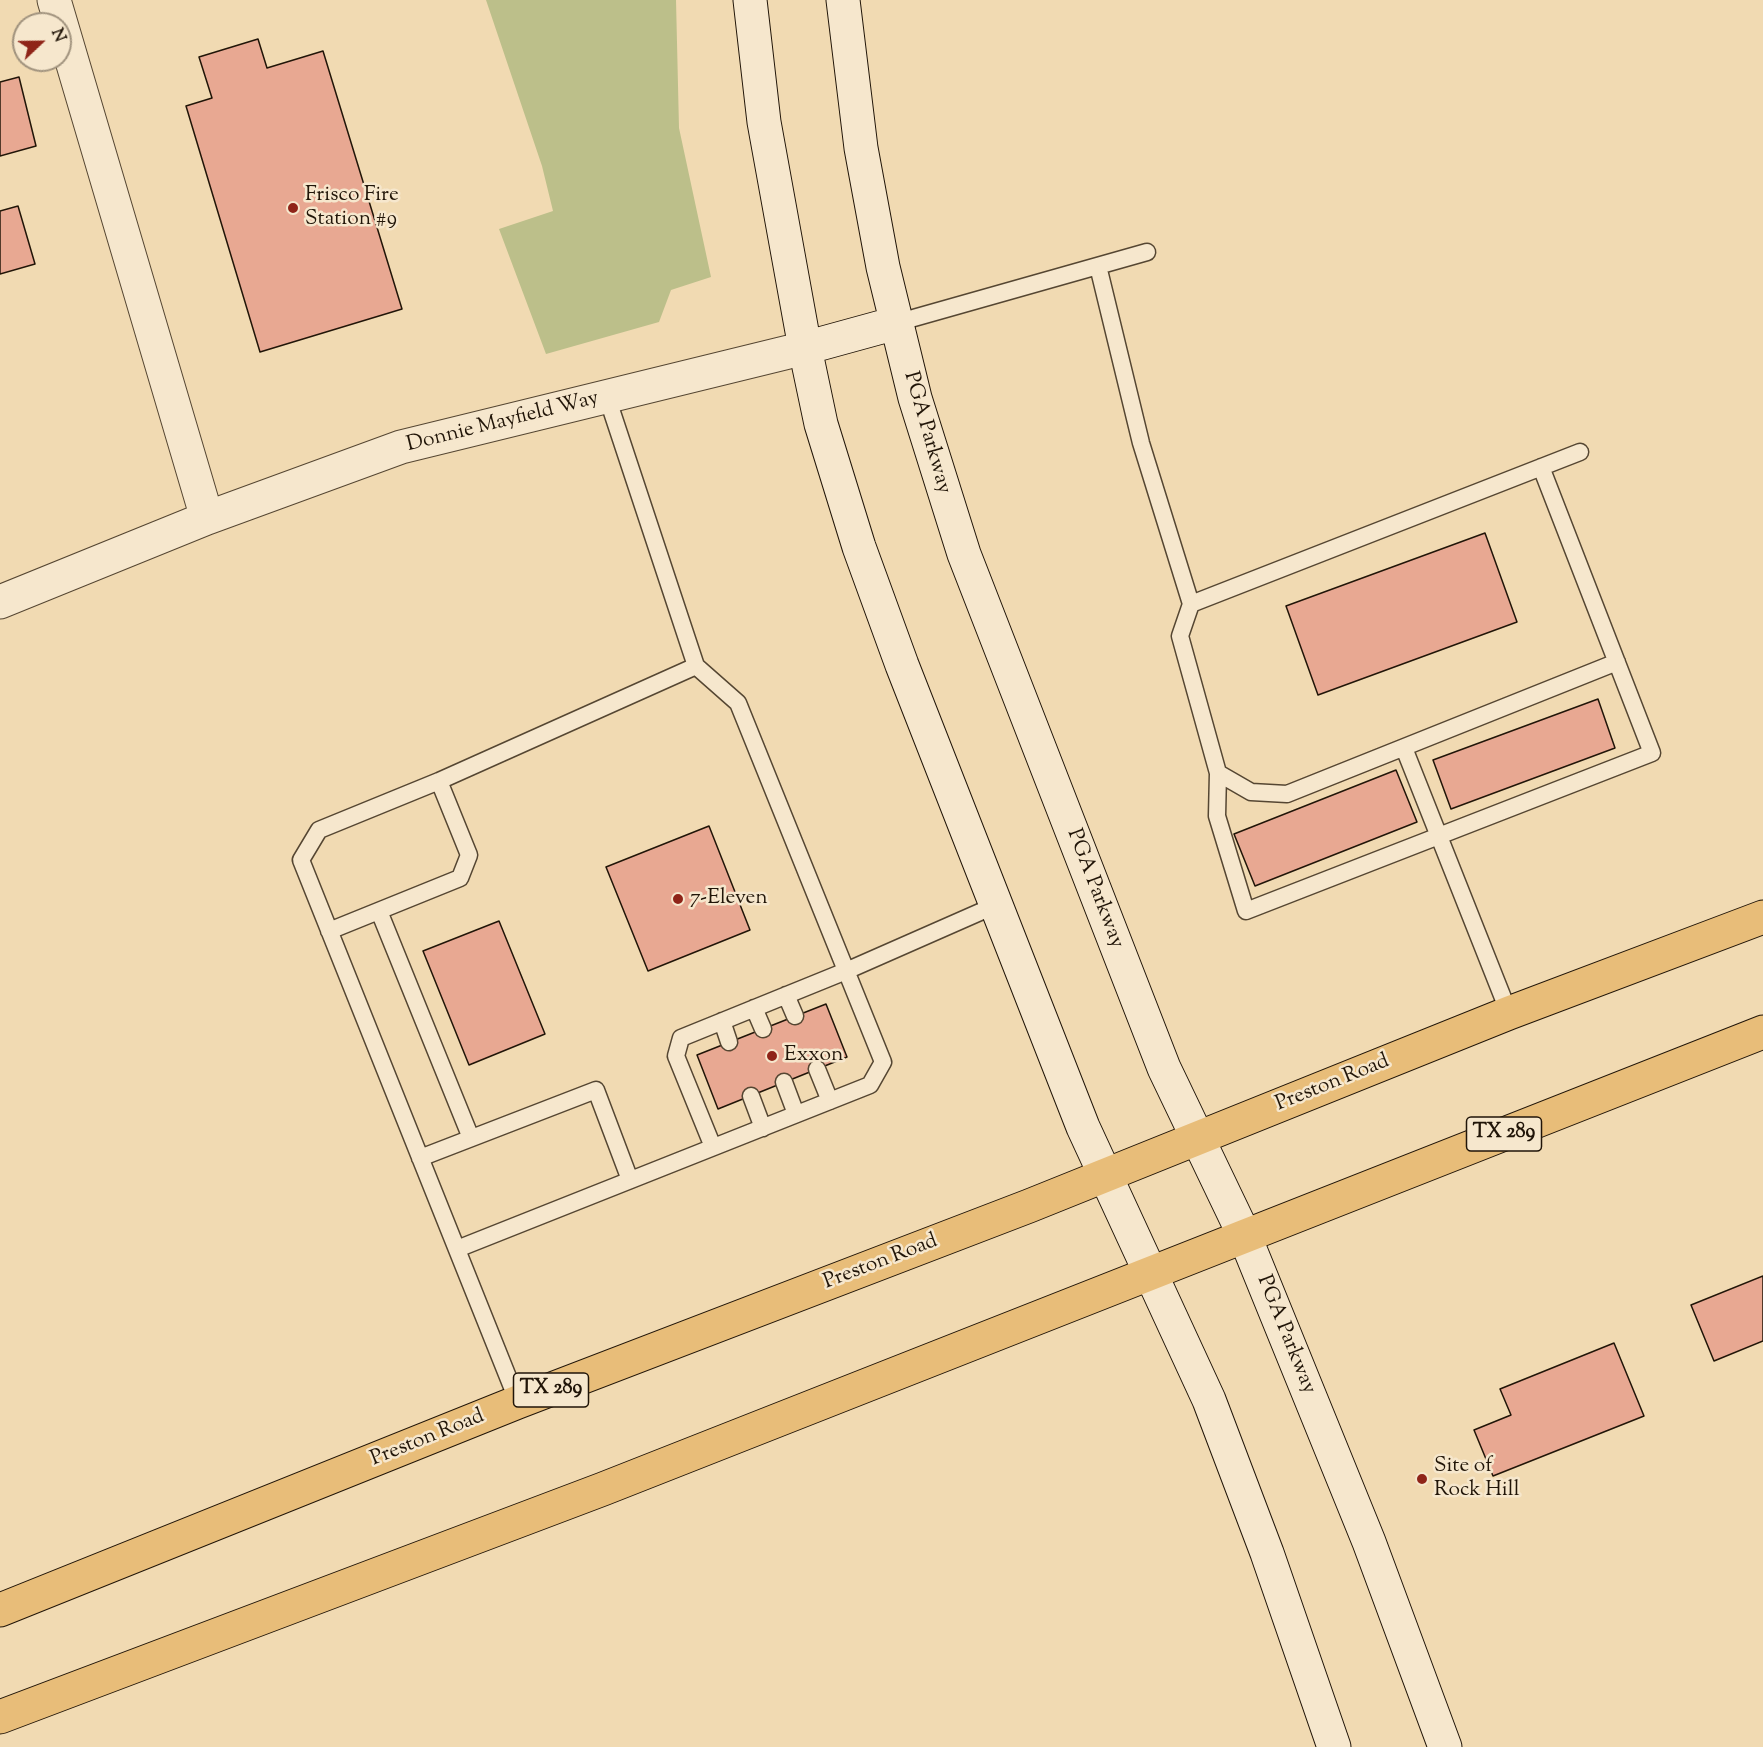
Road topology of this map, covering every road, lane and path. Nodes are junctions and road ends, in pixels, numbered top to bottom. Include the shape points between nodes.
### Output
1 (54, 0) edge
2 (750, 0) edge
3 (843, 0) edge
4 (1147, 252) dead end
5 (1098, 266) junction
6 (896, 323) junction
7 (805, 348) junction
8 (608, 397) junction
9 (1580, 452) dead end
10 (1540, 467) junction
11 (207, 518) junction
12 (0, 602) edge
13 (1191, 604) junction
14 (1617, 662) junction
15 (696, 666) junction
16 (1404, 748) junction
17 (1218, 772) junction
18 (439, 781) junction
19 (1438, 836) junction
20 (996, 904) junction
21 (380, 910) junction
22 (1763, 917) edge
23 (329, 931) junction
24 (846, 971) junction
25 (786, 994) junction
26 (754, 1008) junction
27 (1509, 1013) junction
28 (795, 1016) dead end
29 (722, 1021) junction
30 (763, 1029) dead end
31 (1763, 1032) edge
32 (729, 1042) dead end
33 (817, 1070) dead end
34 (784, 1082) dead end
35 (751, 1096) dead end
36 (830, 1101) junction
37 (796, 1114) junction
38 (763, 1128) junction
39 (1199, 1137) junction
40 (471, 1138) junction
41 (713, 1147) junction
42 (420, 1158) junction
43 (1104, 1176) junction
44 (630, 1180) junction
45 (1245, 1236) junction
46 (457, 1249) junction
47 (1150, 1273) junction
48 (518, 1402) junction
49 (0, 1610) edge
50 (0, 1717) edge
51 (1334, 1747) edge
52 (1444, 1747) edge

1 - 11 main road
2 - 7 main road via 769,152
3 - 6 main road, PGA Parkway via 861,148
4 - 5 lane
5 - 6 lane
5 - 13 lane via 1141,442
6 - 7 main road, Donnie Mayfield Way
6 - 39 main road, PGA Parkway via 938,478 988,621 1164,1068
7 - 8 main road, Donnie Mayfield Way
7 - 20 main road via 821,424 869,577
8 - 11 main road, Donnie Mayfield Way via 401,447
8 - 15 lane
9 - 10 lane
10 - 13 lane
10 - 14 lane
11 - 12 main road, Donnie Mayfield Way
13 - 17 lane via 1179,636
14 - 16 lane
14 - 19 lane via 1652,753
15 - 18 lane
15 - 24 lane via 738,704
16 - 17 lane via 1287,795 1251,792
16 - 19 lane
17 - 19 lane via 1217,816 1246,911
18 - 21 lane via 469,855 460,878
18 - 23 lane via 319,830 301,860
19 - 27 lane
20 - 24 lane
20 - 43 main road
21 - 23 lane
21 - 40 lane
22 - 27 main road, Preston Road / TX 289
23 - 42 lane
24 - 25 lane
24 - 36 lane via 883,1062 870,1085
25 - 26 lane
25 - 28 lane
26 - 29 lane
26 - 30 lane
27 - 39 main road, Preston Road / TX 289
29 - 32 lane
29 - 41 lane via 681,1038 675,1056
31 - 45 main road, TX 289
33 - 36 lane
34 - 37 lane
35 - 38 lane
36 - 37 lane
37 - 38 lane
38 - 41 lane
39 - 43 main road, Preston Road / TX 289
39 - 45 main road, PGA Parkway
40 - 42 lane
40 - 44 lane via 596,1090
41 - 44 lane
42 - 46 lane
43 - 47 main road
43 - 48 main road, Preston Road / TX 289
44 - 46 lane
45 - 47 main road, TX 289
45 - 52 main road, PGA Parkway via 1369,1542
46 - 48 lane
47 - 50 main road, TX 289 via 603,1489
47 - 51 main road via 1209,1400
48 - 49 main road, Preston Road / TX 289

